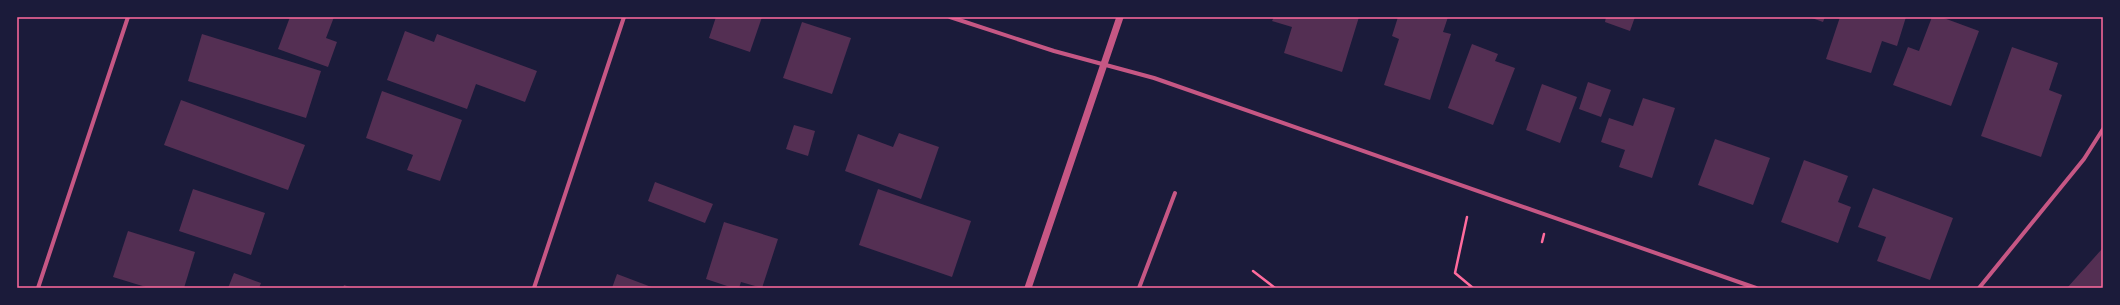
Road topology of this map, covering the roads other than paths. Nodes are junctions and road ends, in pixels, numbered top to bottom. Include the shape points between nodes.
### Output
1 (128, 17) edge
2 (624, 17) edge
3 (950, 17) edge
4 (1120, 17) edge
5 (1104, 64) junction
6 (2103, 129) edge
7 (1175, 193) dead end
8 (38, 288) edge
9 (534, 288) edge
10 (1028, 288) edge
11 (1139, 288) edge
12 (1756, 288) edge
13 (1979, 288) edge

1 - 8 street
2 - 9 street
3 - 5 street via 1054,51
4 - 5 street
5 - 10 street
5 - 12 street via 1168,82
6 - 13 street via 2084,159
7 - 11 street

